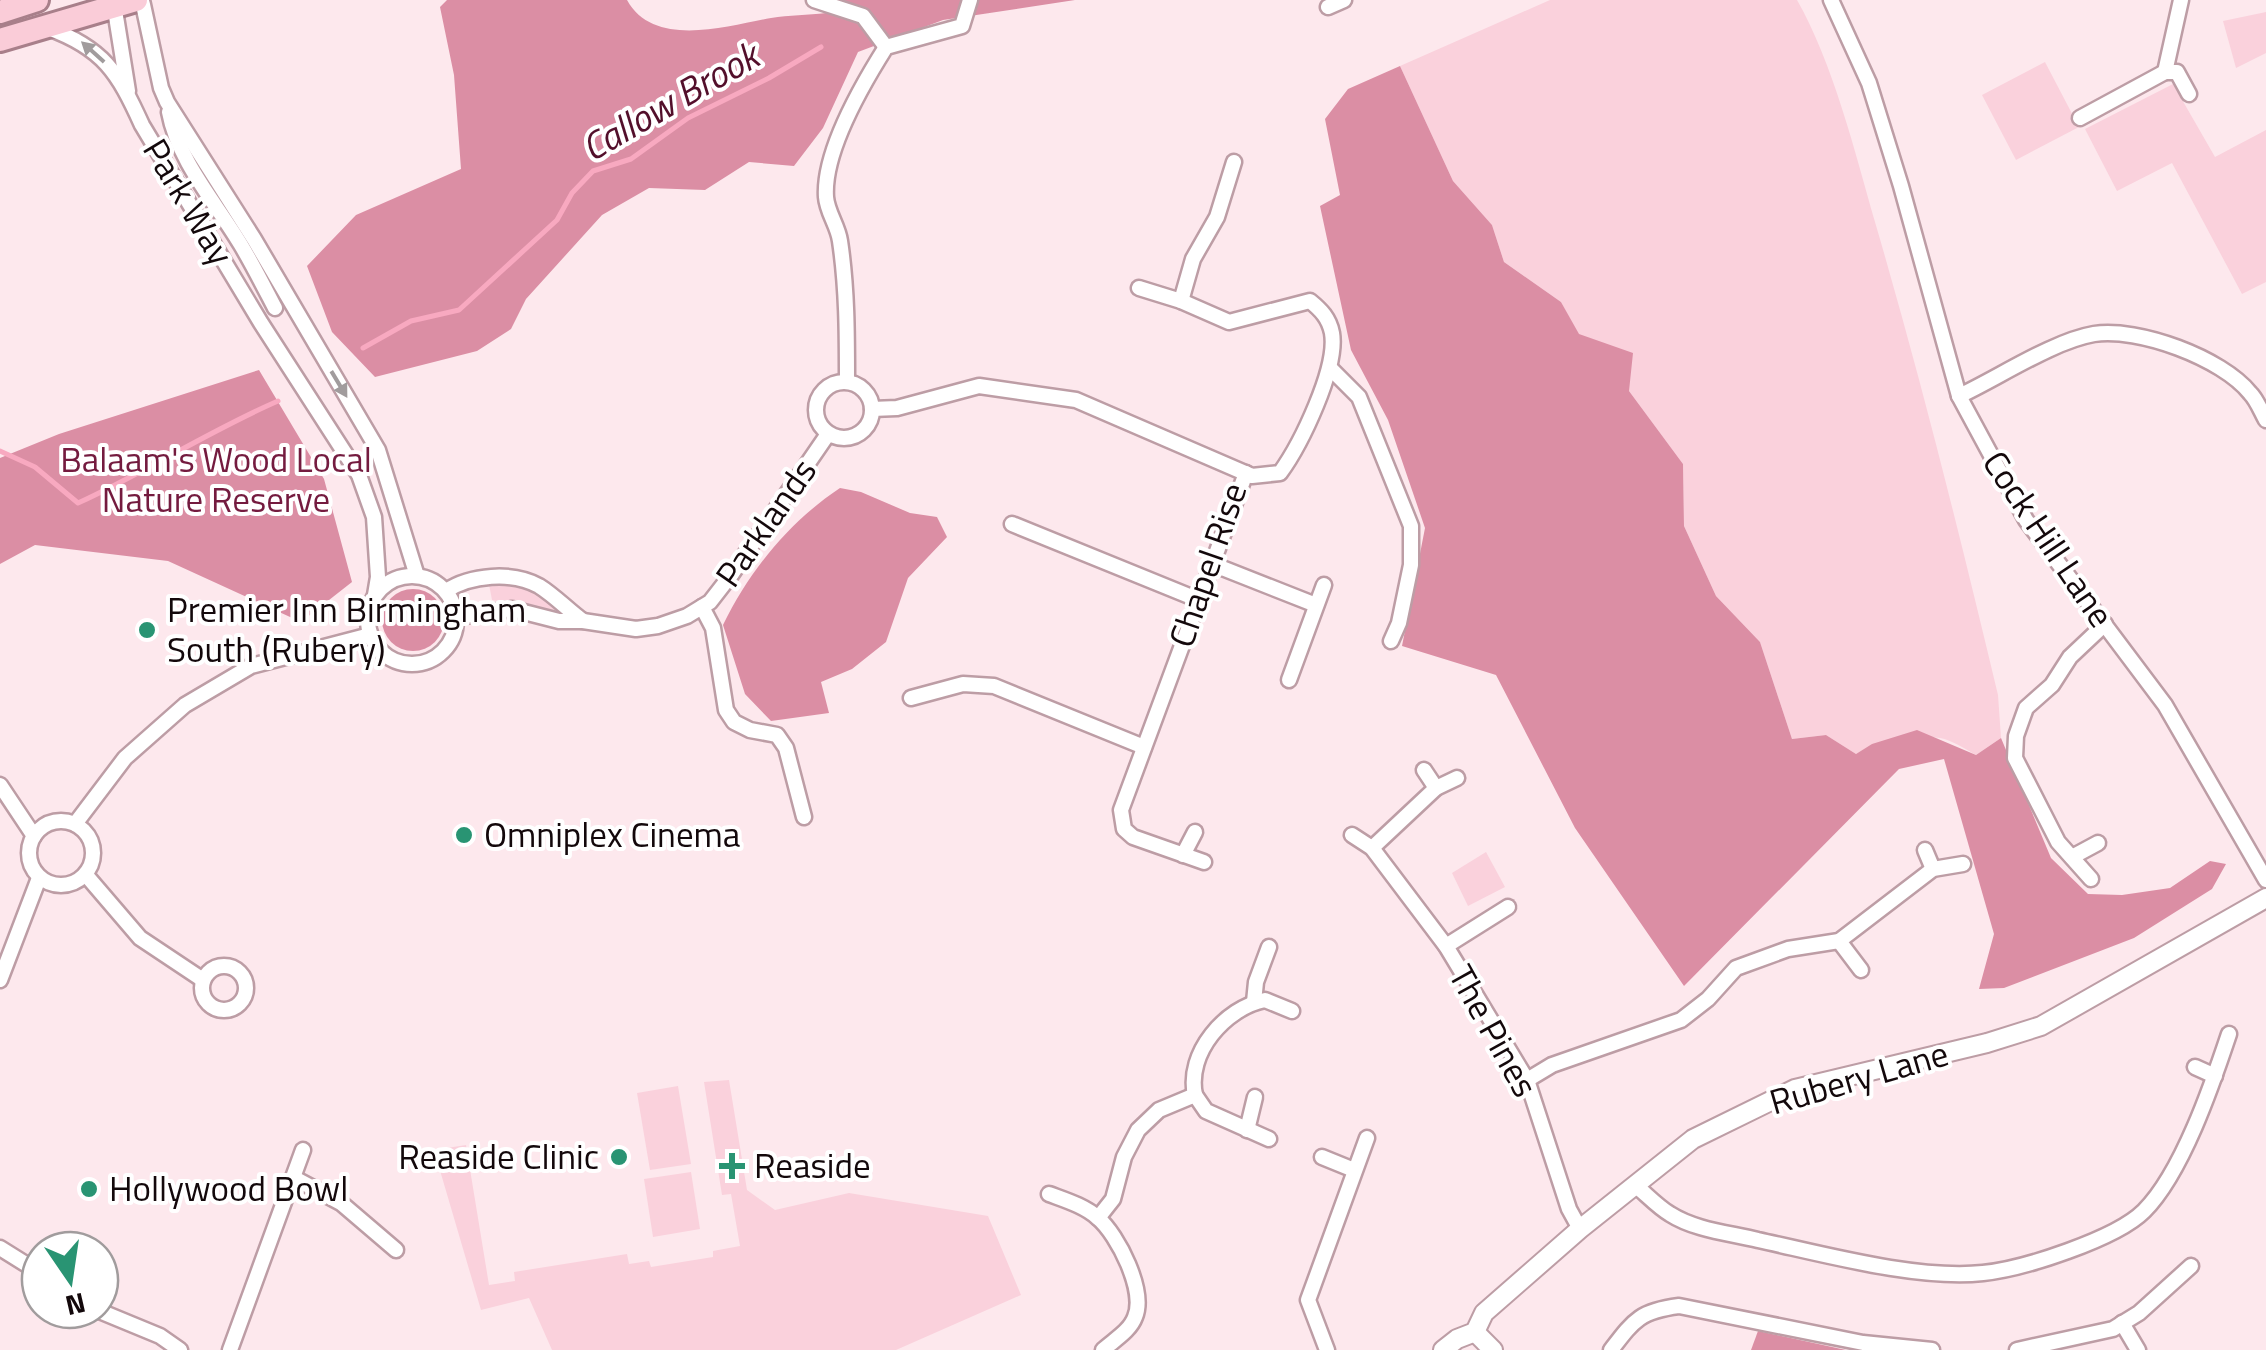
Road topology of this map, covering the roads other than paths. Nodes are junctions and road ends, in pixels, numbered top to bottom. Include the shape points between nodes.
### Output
1 (37, 0) edge
2 (815, 0) edge
3 (970, 0) edge
4 (1344, 0) edge
5 (1831, 0) edge
6 (2181, 0) edge
7 (127, 1) edge
8 (1328, 7) dead end
9 (0, 12) edge
10 (42, 26) junction
11 (0, 40) edge
12 (886, 47) junction
13 (2164, 72) junction
14 (2189, 94) dead end
15 (129, 96) junction
16 (2080, 118) dead end
17 (1234, 162) dead end
18 (1139, 288) dead end
19 (1181, 301) junction
20 (281, 304) junction
21 (250, 305) junction
22 (260, 323) junction
23 (1330, 368) junction
24 (848, 381) junction
25 (1959, 396) junction
26 (872, 409) junction
27 (2266, 420) edge
28 (828, 434) junction
29 (1246, 473) junction
30 (1012, 524) dead end
31 (1212, 564) junction
32 (416, 576) junction
33 (1324, 585) dead end
34 (446, 591) junction
35 (375, 595) junction
36 (1199, 600) junction
37 (1316, 605) junction
38 (702, 607) junction
39 (457, 618) junction
40 (583, 621) junction
41 (2105, 624) junction
42 (370, 635) junction
43 (1391, 641) dead end
44 (1289, 680) dead end
45 (911, 698) dead end
46 (1144, 747) junction
47 (1424, 770) dead end
48 (1457, 778) dead end
49 (0, 785) edge
50 (1436, 788) junction
51 (804, 817) dead end
52 (76, 824) junction
53 (1194, 832) dead end
54 (1352, 835) dead end
55 (34, 836) junction
56 (2098, 842) dead end
57 (1372, 848) junction
58 (1925, 850) dead end
59 (1184, 855) junction
60 (2072, 856) junction
61 (1204, 862) dead end
62 (1963, 864) dead end
63 (1933, 868) junction
64 (86, 874) junction
65 (40, 878) junction
66 (2090, 879) dead end
67 (2266, 880) edge
68 (2266, 898) edge
69 (1508, 908) dead end
70 (1839, 941) junction
71 (1268, 946) dead end
72 (1446, 946) junction
73 (1862, 970) dead end
74 (0, 980) edge
75 (203, 980) dead end
76 (1254, 1002) junction
77 (1292, 1011) dead end
78 (2228, 1034) dead end
79 (2195, 1067) dead end
80 (2215, 1076) junction
81 (1527, 1080) junction
82 (1195, 1095) junction
83 (1255, 1097) dead end
84 (1247, 1130) junction
85 (1368, 1138) dead end
86 (1269, 1139) dead end
87 (303, 1150) dead end
88 (1322, 1157) dead end
89 (1354, 1170) junction
90 (294, 1178) junction
91 (1635, 1185) junction
92 (1049, 1194) dead end
93 (1098, 1218) junction
94 (1580, 1229) junction
95 (396, 1250) dead end
96 (2190, 1266) dead end
97 (120, 1319) edge
98 (2122, 1323) junction
99 (1475, 1332) junction
100 (180, 1350) edge
101 (230, 1350) edge
102 (1103, 1350) edge
103 (1326, 1350) edge
104 (1443, 1350) edge
105 (1493, 1350) edge
106 (1611, 1350) edge
107 (1932, 1350) edge
108 (2017, 1350) edge
109 (2138, 1350) edge

1 - 9 highway
2 - 12 street via 863,16
3 - 12 street via 962,26
4 - 8 street
5 - 25 street, Cock Hill Lane via 1868,82 1902,186
6 - 13 street
7 - 10 highway
7 - 15 street, Park Way
7 - 20 street, Park Way via 167,102 254,239
10 - 11 highway
15 -> 10 street, Park Way via 82,40
12 - 24 street via 832,158 826,198 846,284
13 - 14 street via 2177,72
13 - 16 street
15 - 21 street, Park Way
17 - 19 street
18 - 19 street
19 - 23 street via 1230,322 1310,300 1332,334
20 - 21 street, Park Way
20 - 22 street
20 -> 32 street, Park Way via 378,450
21 - 22 street, Park Way
22 - 35 street, Park Way via 359,475 374,517
23 - 29 street via 1280,473
23 - 43 street via 1359,397 1410,526 1411,565
24 - 26 street via 867,395
24 - 28 street via 832,385 816,402
25 - 27 street via 2067,342 2110,334 2198,356 2251,393
25 - 41 street, Cock Hill Lane via 2026,520
26 - 28 street via 859,434
26 - 29 street, Chapel Rise via 978,386 1076,400
28 - 38 street, Parklands via 732,575
29 - 31 street, Chapel Rise
30 - 36 street
31 - 36 street, Chapel Rise
31 - 37 street
32 - 34 street
32 - 35 street via 393,580
33 - 37 street
34 - 39 street
34 - 40 street via 485,578 520,580 544,589
35 - 42 street
36 - 46 street, Chapel Rise
37 - 44 street
38 - 40 street, Parklands via 636,629
38 - 51 street via 713,628 726,710 750,730 777,735
39 - 40 street, Parklands via 512,609
39 - 42 street via 442,654 417,665 388,658
41 - 60 street via 2026,708 2016,736 2015,758 2058,842
41 - 67 street, Cock Hill Lane via 2165,705
42 - 52 street via 251,666 184,705 125,758
45 - 46 street via 963,684 994,686
46 - 59 street, Chapel Rise via 1121,810 1124,829
47 - 50 street
48 - 50 street
49 - 55 street
50 - 57 street
52 - 55 street via 50,822
52 - 64 street via 93,846
53 - 59 street
54 - 57 street, The Pines
55 - 65 street via 29,857
56 - 60 street
57 - 72 street, The Pines
58 - 63 street
59 - 61 street, Chapel Rise
60 - 66 street
62 - 63 street
63 - 70 street
64 - 65 street via 62,886
64 - 75 street via 140,938
65 - 74 street
68 - 91 street, Rubery Lane via 2041,1026 1795,1089 1693,1138
69 - 72 street, The Pines
70 - 73 street
70 - 81 street via 1788,949 1736,968 1681,1020
71 - 76 street
72 - 81 street, The Pines
76 - 77 street
76 - 82 street via 1232,1012 1202,1050
78 - 80 street
79 - 80 street
80 - 91 street via 2172,1172 2126,1227 1983,1273 1915,1270 1708,1229 1670,1215
81 - 94 street, The Pines
82 - 84 street via 1206,1111
82 - 93 street via 1159,1110 1138,1130 1113,1199
83 - 84 street
84 - 86 street
85 - 89 street
87 - 90 street
88 - 89 street
89 - 103 street via 1308,1300
90 - 95 street via 341,1204
90 - 101 street
91 - 94 street, Rubery Lane
92 - 93 street
93 - 102 street via 1125,1256 1137,1302 1128,1328
94 - 99 street, Rubery Lane via 1484,1314
96 - 98 street
97 - 100 street
98 - 108 street
98 - 109 street
99 - 104 street, Rubery Lane
99 - 105 street
106 - 107 street via 1648,1310 1678,1306

